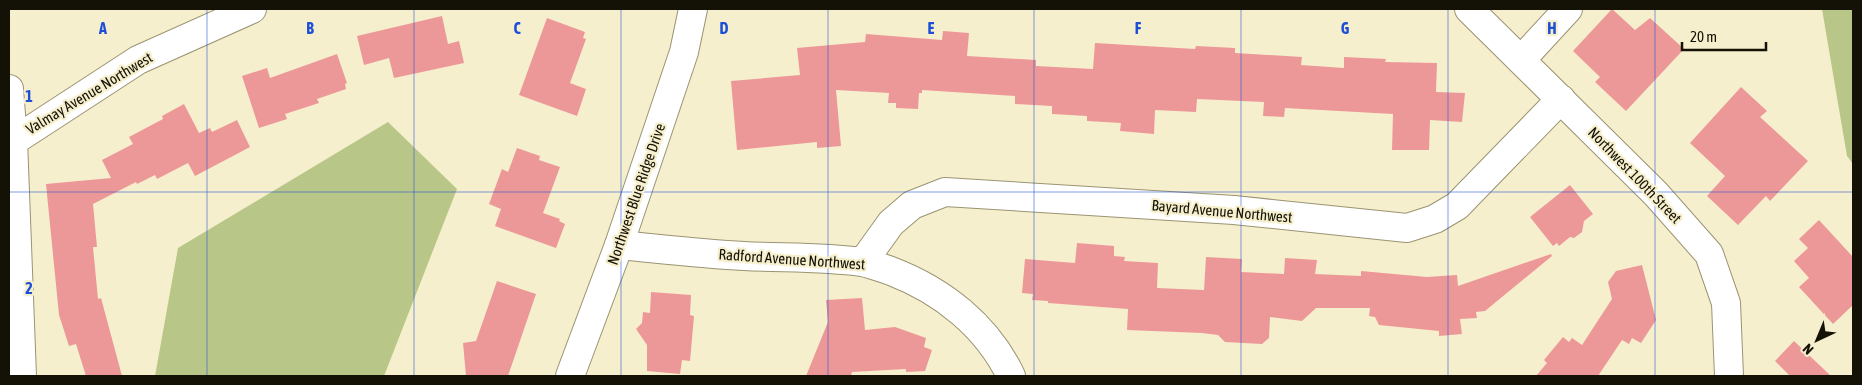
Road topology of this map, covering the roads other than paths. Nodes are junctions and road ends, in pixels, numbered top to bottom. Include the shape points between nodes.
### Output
1 (252, 9) edge
2 (693, 9) edge
3 (1469, 9) edge
4 (1568, 9) edge
5 (1521, 60) junction
6 (9, 89) edge
7 (1561, 99) junction
8 (11, 142) edge
9 (619, 245) junction
10 (863, 262) junction
11 (22, 376) edge
12 (570, 376) edge
13 (1011, 376) edge
14 (1729, 376) edge

1 - 8 street, Valmay Avenue Northwest via 138,60
2 - 9 street, Northwest Blue Ridge Drive via 684,52
3 - 5 street, Northwest 100th Street
4 - 5 street
5 - 7 street, Northwest 100th Street
6 - 8 street
7 - 10 street, Bayard Avenue Northwest via 1457,206 1435,219 1407,228 1234,210 945,192 912,205 891,223
7 - 14 street, Northwest 100th Street via 1656,194 1709,254 1726,303
8 - 11 street
9 - 10 street, Radford Avenue Northwest via 739,256
9 - 12 street, Northwest Blue Ridge Drive
10 - 13 street, Radford Avenue Northwest via 907,278 969,318 987,338

